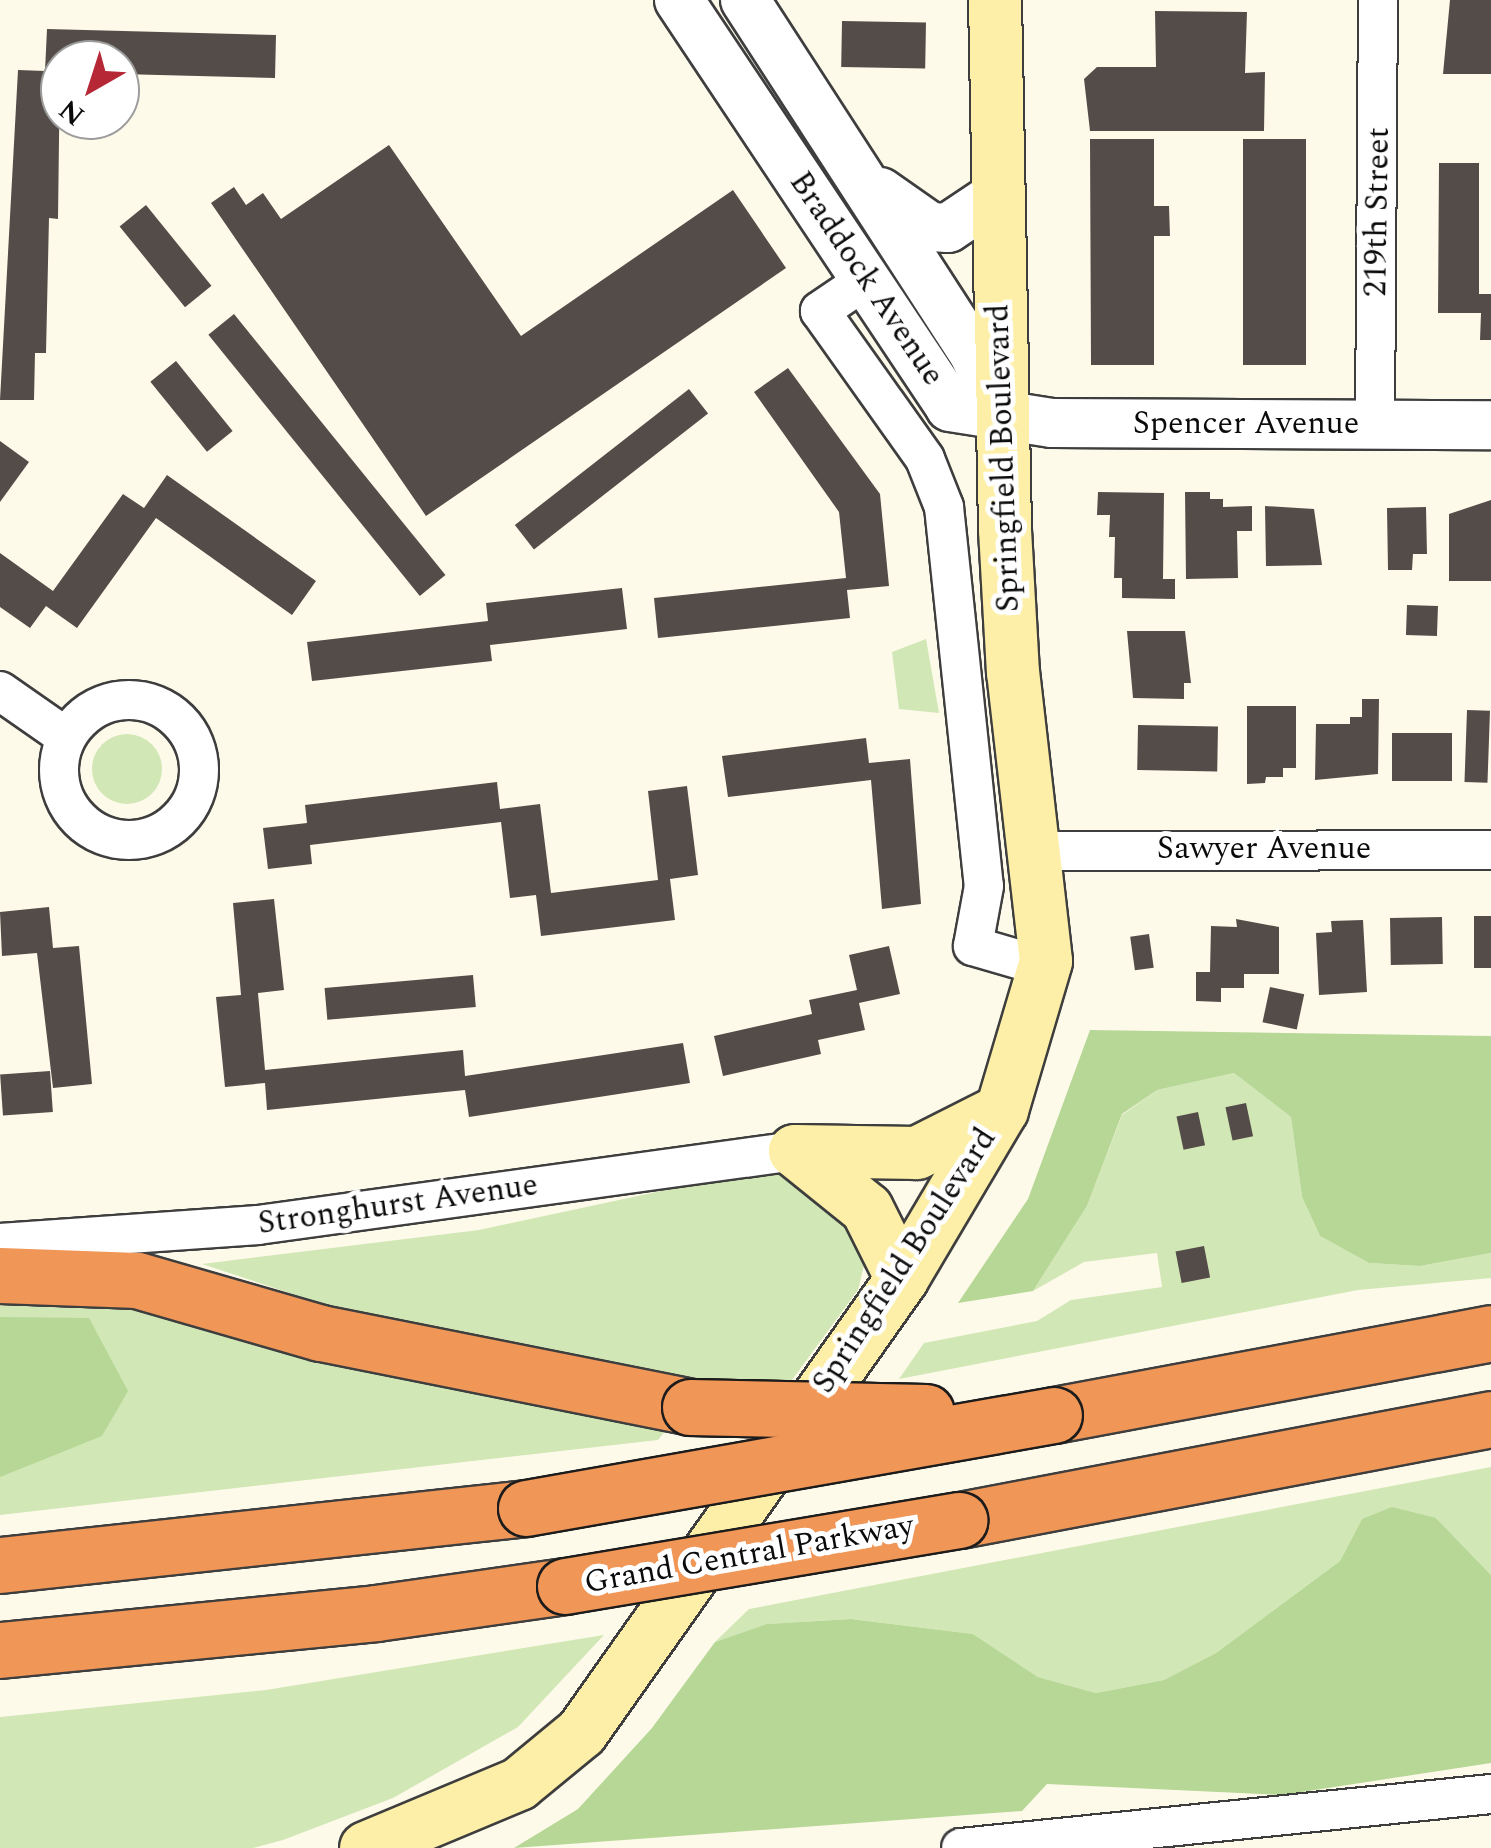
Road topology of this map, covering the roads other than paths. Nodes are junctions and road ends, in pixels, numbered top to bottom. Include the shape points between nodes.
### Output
1 (678, 0) edge
2 (744, 0) edge
3 (996, 0) edge
4 (1378, 0) edge
5 (855, 170) junction
6 (996, 196) junction
7 (867, 279) junction
8 (1002, 417) junction
9 (1374, 424) junction
10 (1491, 425) edge
11 (0, 691) edge
12 (66, 737) dead end
13 (1491, 850) edge
14 (1036, 851) junction
15 (1045, 967) junction
16 (1002, 1110) junction
17 (795, 1151) junction
18 (0, 1243) edge
19 (0, 1275) edge
20 (902, 1279) junction
21 (1491, 1334) edge
22 (1054, 1415) junction
23 (1491, 1418) edge
24 (0, 1565) edge
25 (178, 1634) junction
26 (0, 1650) edge
27 (0, 1660) edge
28 (1491, 1794) edge
29 (1212, 1836) edge
30 (378, 1845) edge
31 (961, 1848) edge

1 - 7 street, Braddock Avenue
2 - 5 street, Braddock Avenue
3 - 6 main road, Springfield Boulevard
4 - 9 street, 219th Street
5 - 6 street via 930,228 948,228
5 - 8 street, Braddock Avenue via 975,356
6 - 8 main road, Springfield Boulevard
7 - 8 street, Braddock Avenue via 950,406
7 - 15 street, Springfield Boulevard via 820,311 925,459 944,507 984,886 973,946
8 - 9 street, Spencer Avenue via 1052,424
8 - 14 main road, Springfield Boulevard via 1013,673
9 - 10 street, Spencer Avenue
11 - 12 street
13 - 14 street, Sawyer Avenue
14 - 15 main road, Springfield Boulevard
15 - 16 main road, Springfield Boulevard
16 - 17 main road via 917,1152
16 - 20 main road, Springfield Boulevard
17 - 18 street, Stronghurst Avenue via 258,1225
17 - 20 main road via 867,1209
19 - 22 highway, bridge via 137,1280 322,1333 690,1407
20 - 30 main road, Springfield Boulevard via 582,1732 519,1784
21 - 22 highway
22 - 24 highway, bridge via 526,1508
23 - 25 highway, Grand Central Parkway, bridge via 960,1520 565,1586
25 - 26 highway, Grand Central Parkway
25 - 27 highway
28 - 29 street
29 - 31 street

